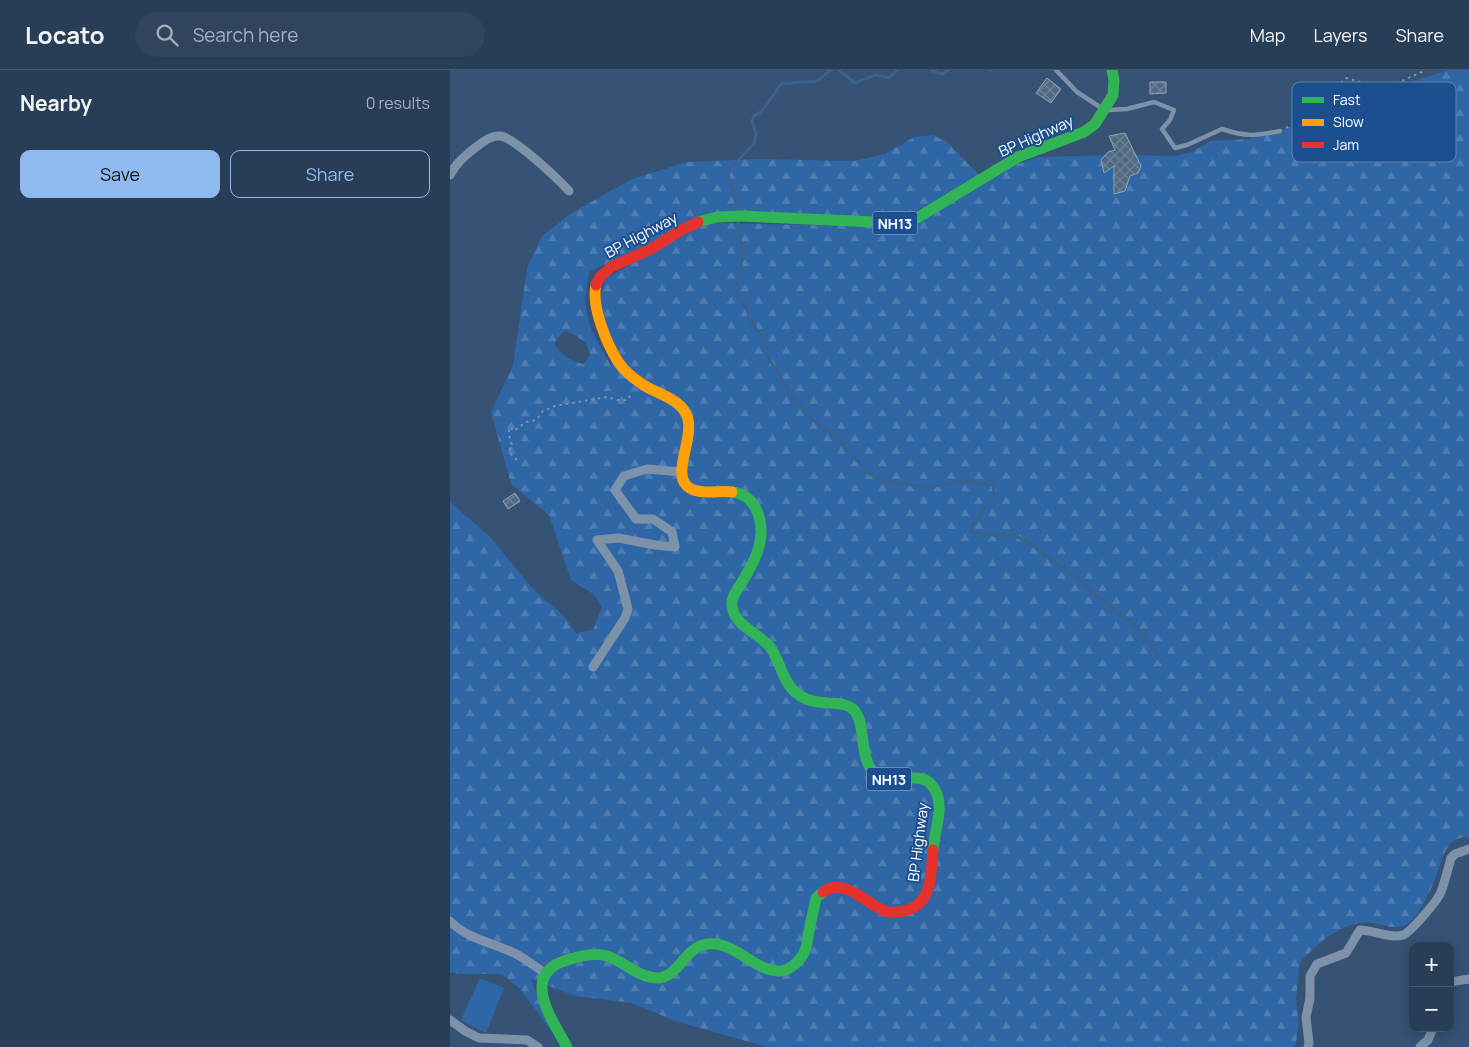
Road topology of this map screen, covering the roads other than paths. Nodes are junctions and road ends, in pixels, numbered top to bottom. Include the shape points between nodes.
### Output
1 (1056, 70) edge
2 (1112, 70) edge
3 (1104, 110) junction
4 (1280, 131) road end
5 (450, 175) edge
6 (568, 190) dead end
7 (681, 472) junction
8 (593, 667) dead end
9 (1469, 849) edge
10 (450, 921) edge
11 (545, 973) junction
12 (1469, 979) edge
13 (1454, 981) edge
14 (450, 1020) edge
15 (1431, 1032) edge
16 (505, 1039) junction
17 (493, 1047) edge
18 (538, 1047) edge
19 (567, 1047) edge
20 (1308, 1047) edge
21 (1420, 1047) edge

1 - 3 lane via 1077,92
2 - 3 highway, BP Highway / NH13 via 1113,95
3 - 4 lane via 1127,109 1154,102 1174,110 1162,129 1175,148 1222,129 1239,135
3 - 7 highway, BP Highway / NH13 via 1095,124 1084,132 1018,157 917,218 897,223 738,216 711,218 692,224 649,250 608,269 596,284 597,316 619,363 647,387 675,402 688,417 689,430
5 - 6 street via 472,150 492,136 501,136 525,150
7 - 8 street via 647,469 624,476 615,490 636,519 653,519 672,532 676,547 619,538 597,540 618,571 628,609
7 - 11 highway, BP Highway / NH13 via 686,485 694,490 741,494 757,509 762,536 759,550 732,599 733,613 738,621 770,647 790,688 811,701 845,704 854,709 860,720 867,761 880,777 920,778 932,784 940,806 929,884 925,898 916,907 902,913 886,911 843,887 828,887 821,891 816,898 805,952 786,971 775,971 716,944 696,947 667,976 660,978 650,977 597,954 564,960
9 - 20 street via 1451,858 1440,894 1413,928 1402,936 1360,930 1346,953 1317,964 1310,976 1306,1017
10 - 11 street via 479,940 516,954
11 - 19 highway via 540,988 543,1000
12 - 13 street
14 - 16 street via 479,1038
15 - 21 street
16 - 17 street
16 - 18 street via 527,1040

